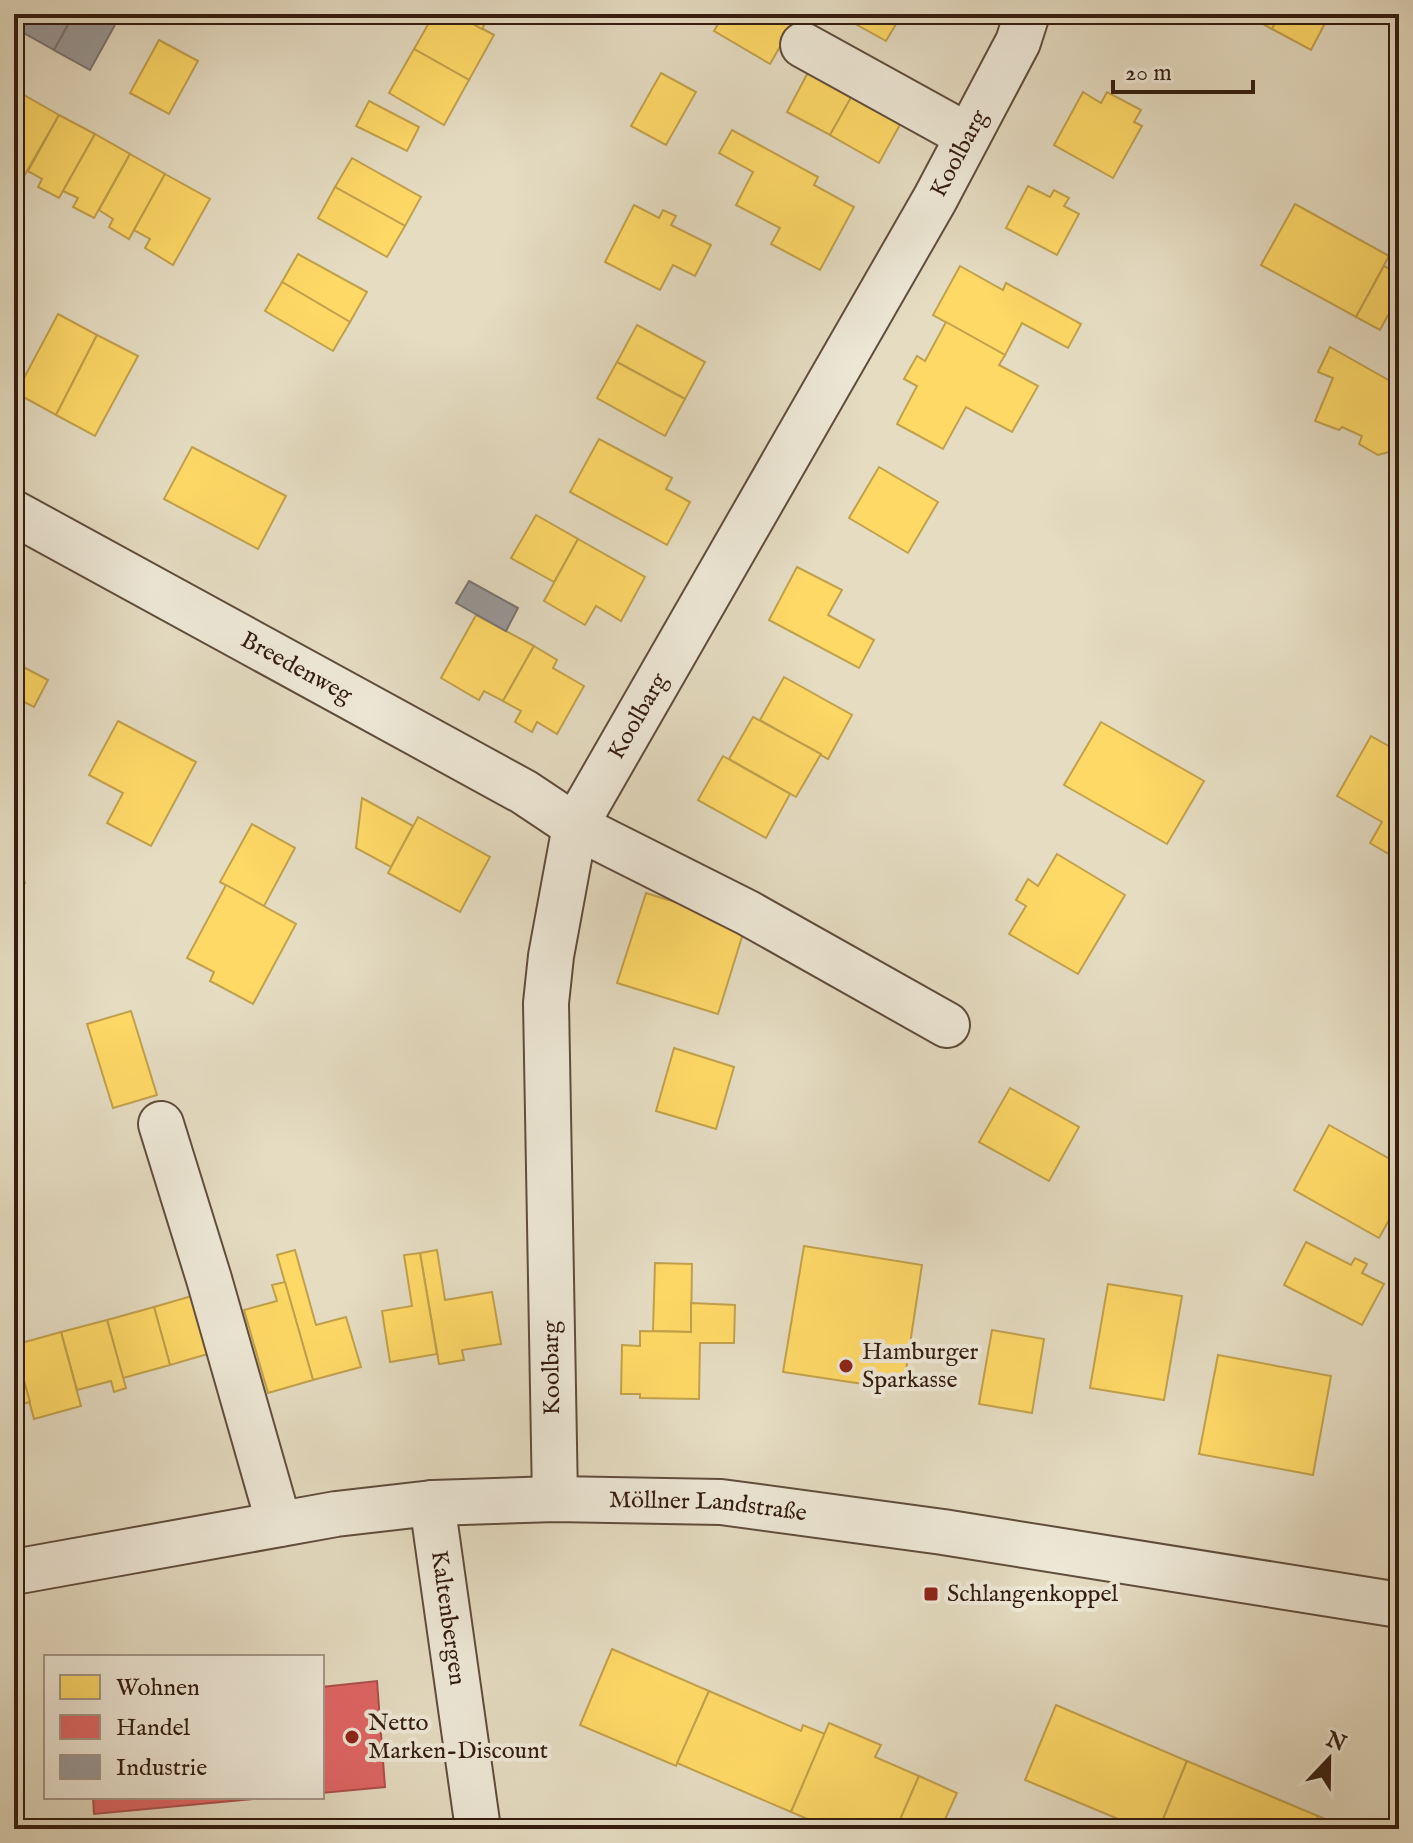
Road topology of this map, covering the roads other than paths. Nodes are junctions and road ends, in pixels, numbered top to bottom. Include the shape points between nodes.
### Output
1 (1027, 14) edge
2 (803, 45) dead end
3 (968, 136) junction
4 (14, 513) edge
5 (575, 826) junction
6 (947, 1025) dead end
7 (161, 1124) dead end
8 (555, 1499) junction
9 (432, 1503) junction
10 (279, 1524) junction
11 (14, 1572) edge
12 (1398, 1601) edge
13 (478, 1829) edge

1 - 3 street, Koolbarg via 1018,42
2 - 3 street
3 - 5 street, Koolbarg
4 - 5 street, Breedenweg via 524,792
5 - 6 street, Breedenweg via 748,913
5 - 8 street, Koolbarg via 546,1003
7 - 10 street
8 - 9 street, Möllner Landstraße
8 - 12 street, Möllner Landstraße via 721,1502
9 - 10 street, Möllner Landstraße
9 - 13 street, Kaltenbergen
10 - 11 street, Möllner Landstraße

